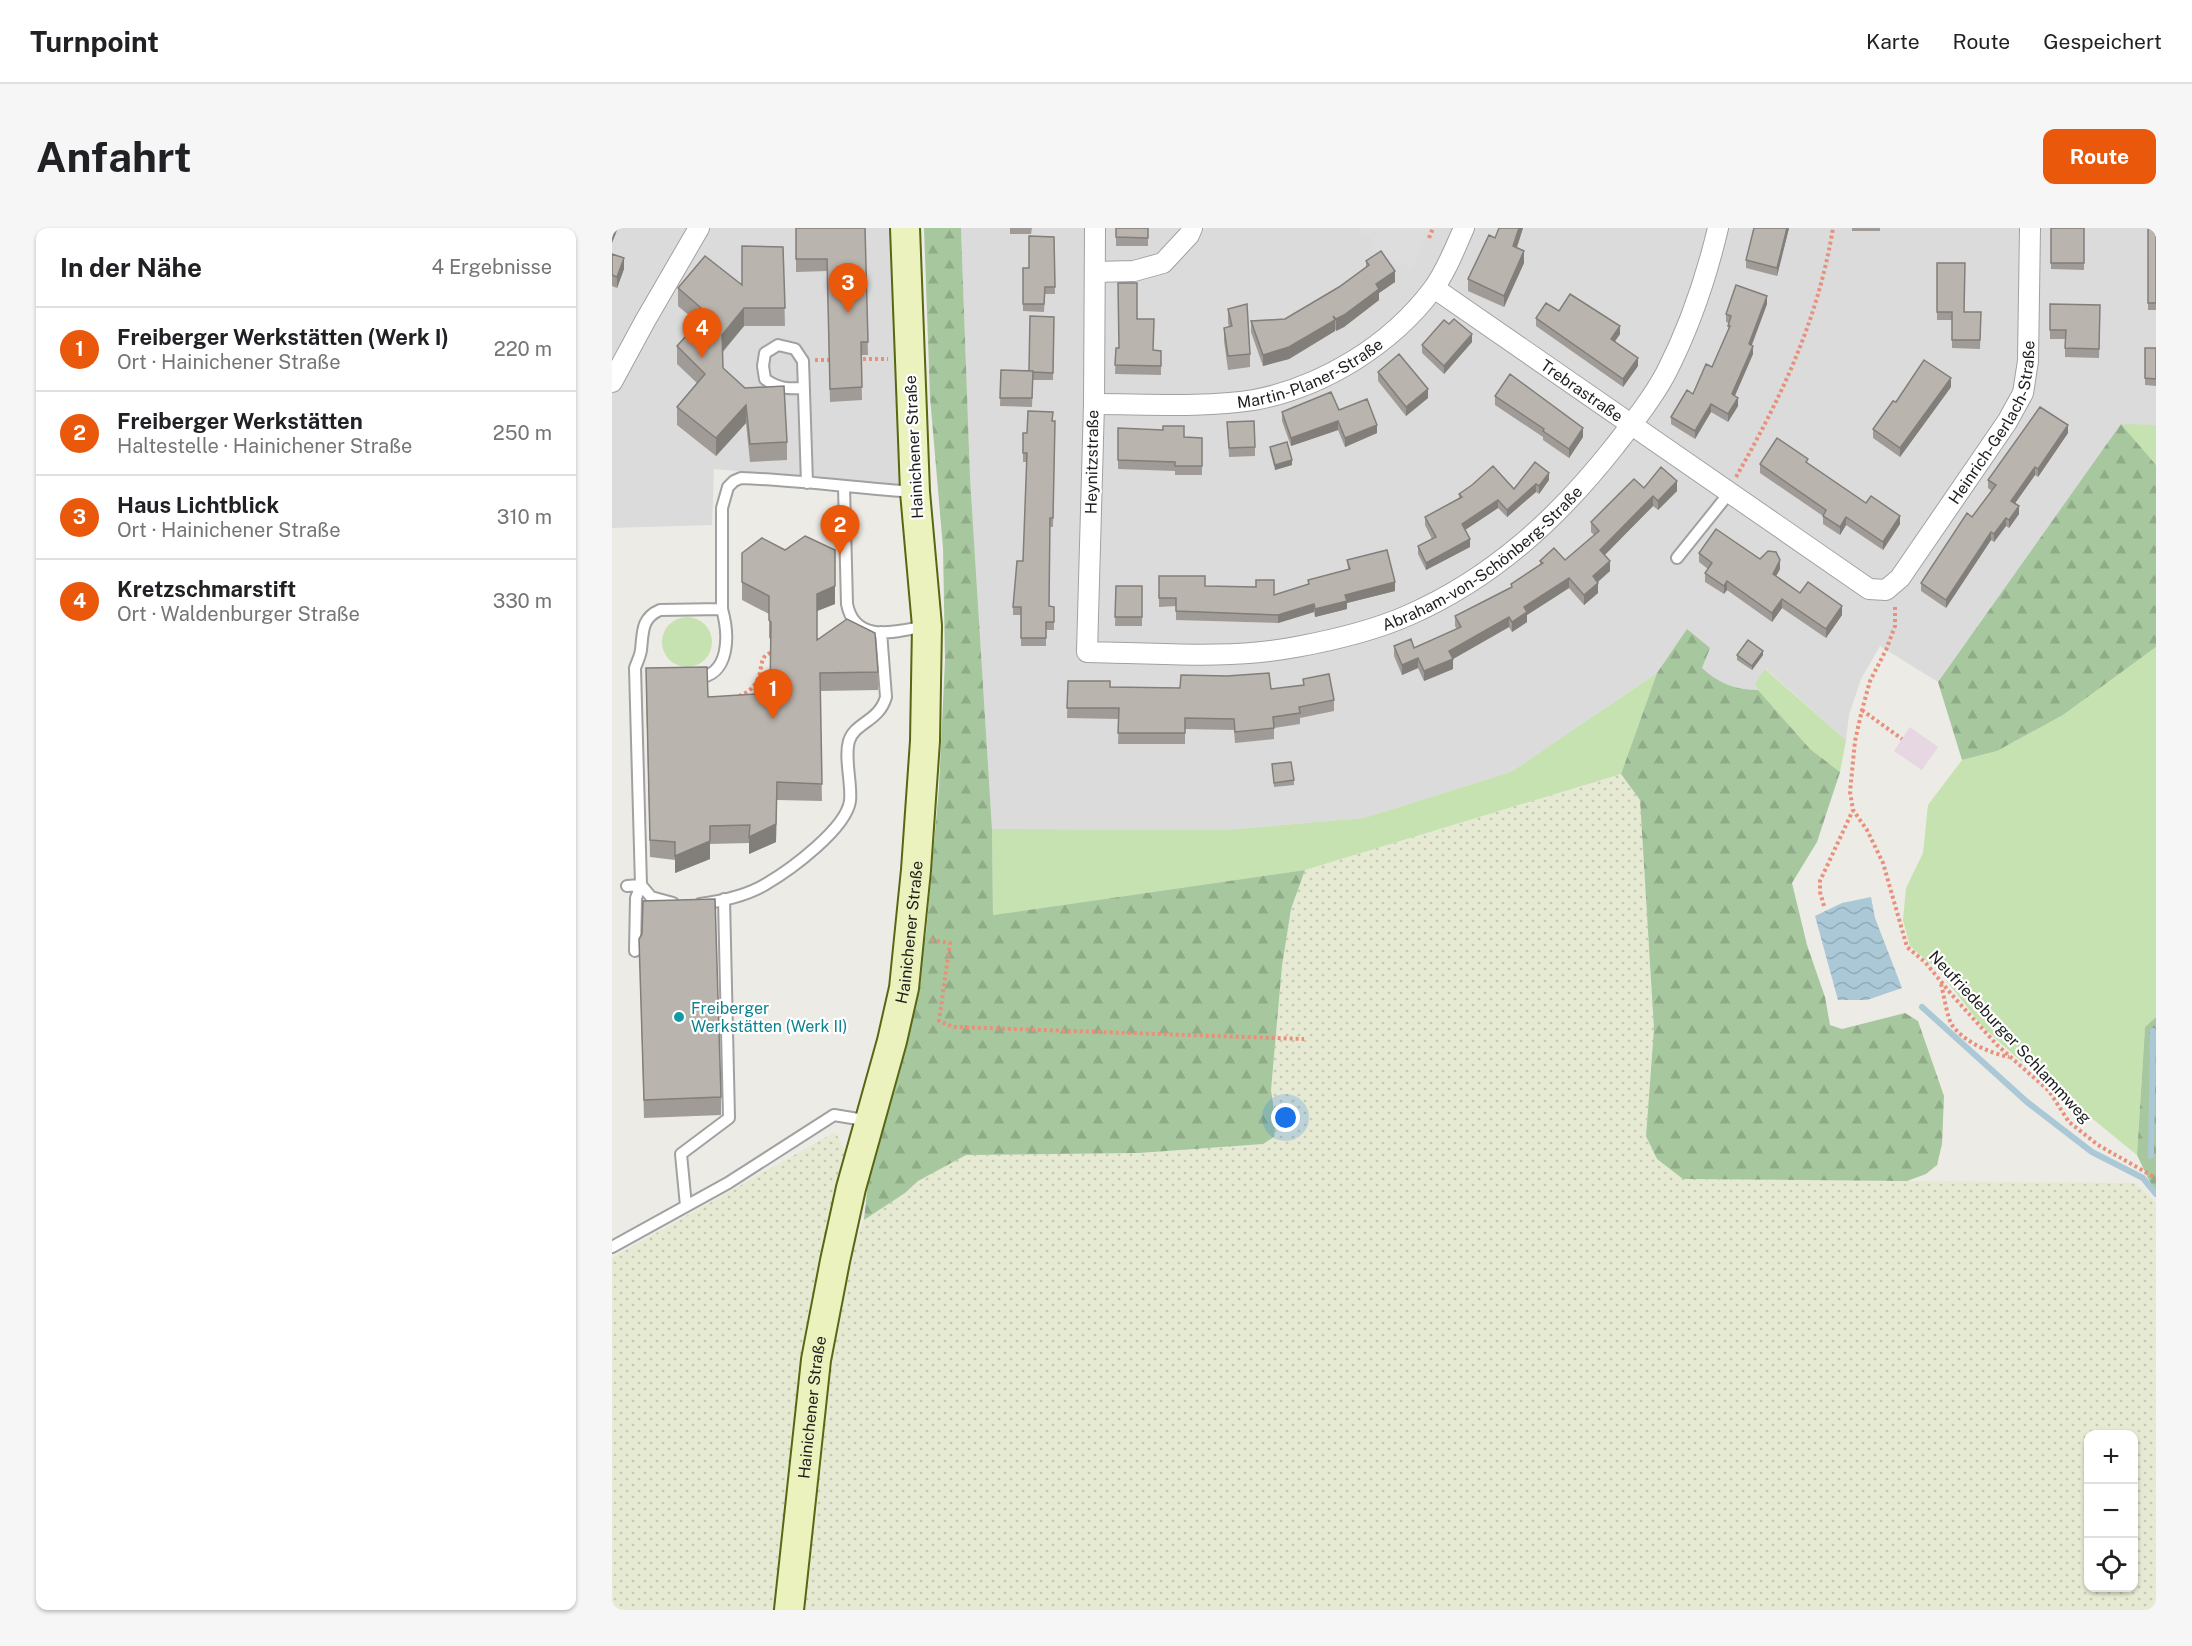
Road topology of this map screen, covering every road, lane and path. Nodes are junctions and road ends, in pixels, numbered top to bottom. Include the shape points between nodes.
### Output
1 (699, 228) edge
2 (1095, 228) edge
3 (1192, 228) edge
4 (1433, 228) edge
5 (1464, 228) edge
6 (1718, 228) edge
7 (1833, 228) edge
8 (2030, 228) edge
9 (906, 233) edge
10 (1429, 238) dead end
11 (1095, 272) junction
12 (1434, 288) junction
13 (892, 358) dead end
14 (836, 360) edge
15 (848, 360) edge
16 (803, 361) junction
17 (612, 382) edge
18 (804, 388) junction
19 (1094, 404) junction
20 (1632, 424) junction
21 (807, 483) junction
22 (844, 487) junction
23 (1729, 491) junction
24 (915, 492) junction
25 (1677, 558) dead end
26 (1886, 590) junction
27 (722, 609) junction
28 (927, 626) junction
29 (881, 632) junction
30 (782, 651) edge
31 (1087, 652) joint
32 (680, 678) edge
33 (737, 697) edge
34 (1862, 710) junction
35 (1902, 739) dead end
36 (1853, 810) junction
37 (641, 885) junction
38 (627, 886) dead end
39 (724, 899) junction
40 (1824, 906) dead end
41 (910, 934) junction
42 (635, 951) dead end
43 (1940, 981) junction
44 (1304, 1039) dead end
45 (2011, 1057) junction
46 (870, 1121) junction
47 (2156, 1178) edge
48 (686, 1206) junction
49 (612, 1247) edge
50 (789, 1610) edge

1 - 17 street
2 - 11 street, Heynitzstraße
3 - 11 street via 1163,263 1134,271
4 - 10 path
5 - 12 street, Martin-Planer-Straße
6 - 20 street, Abraham-von-Schönberg-Straße via 1692,315 1665,374
7 - 23 path via 1819,295 1797,358
8 - 26 street, Heinrich-Gerlach-Straße via 2028,361 2023,393 1900,578
9 - 24 main road, Hainichener Straße
11 - 19 street, Heynitzstraße
12 - 19 street, Martin-Planer-Straße via 1412,314 1367,352 1290,390 1221,403
12 - 20 street, Trebrastraße
13 - 15 path
14 - 16 path
16 - 18 lane
16 - 18 lane via 795,349 778,345 765,353 763,366 765,379 774,386
18 - 21 lane
19 - 31 street, Heynitzstraße
20 - 23 street, Trebrastraße
20 - 31 street, Abraham-von-Schönberg-Straße via 1543,527 1471,581 1408,615 1331,640 1259,652
21 - 22 lane
21 - 27 lane via 741,478 728,487 722,508
22 - 24 lane
22 - 29 lane via 850,616 863,629
23 - 25 lane
23 - 26 street, Trebrastraße via 1869,589
24 - 28 main road, Hainichener Straße
26 - 34 path via 1895,608 1894,626
27 - 32 lane via 726,622 724,658 711,674
27 - 37 lane via 660,610 645,622 639,671
28 - 29 lane
28 - 41 main road, Hainichener Straße via 925,741
29 - 39 lane via 884,706 853,731 848,743 850,803 838,824 825,839 765,885
30 - 33 path via 765,655 757,681
34 - 35 path
34 - 36 path via 1850,792
36 - 40 path via 1820,881
36 - 43 path, Neufriedeburger Schlammweg via 1883,862 1907,947
37 - 38 lane
37 - 39 lane via 651,897 669,903 687,905
37 - 42 lane via 636,898
39 - 48 lane via 729,1118 681,1154
41 - 44 path via 950,943 939,1021 954,1027
41 - 46 main road, Hainichener Straße via 904,988
43 - 45 path, Neufriedeburger Schlammweg
43 - 45 path via 1952,1025 1967,1039
45 - 47 path, Neufriedeburger Schlammweg via 2049,1091 2069,1122 2098,1145
46 - 48 lane via 834,1114
46 - 50 main road, Hainichener Straße via 851,1188 816,1360
48 - 49 lane

